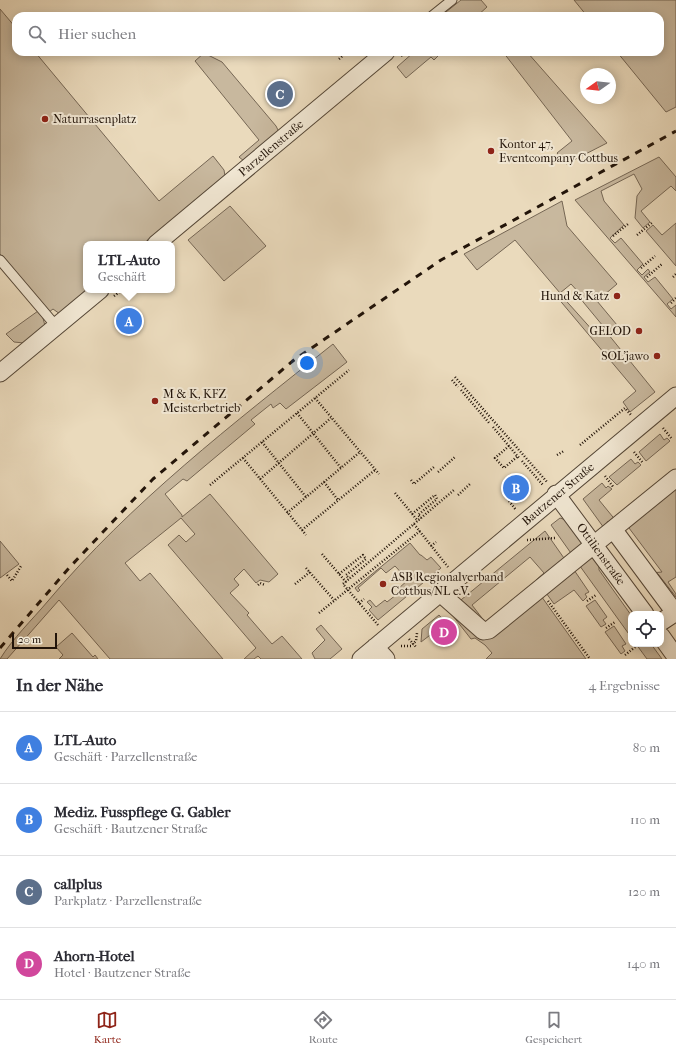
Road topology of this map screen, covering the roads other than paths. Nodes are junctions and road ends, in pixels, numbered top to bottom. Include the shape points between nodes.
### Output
1 (452, 0) edge
2 (437, 12) edge
3 (381, 56) edge
4 (160, 241) edge
5 (0, 260) edge
6 (96, 293) edge
7 (56, 326) junction
8 (0, 373) edge
9 (676, 396) edge
10 (676, 478) edge
11 (550, 488) junction
12 (613, 529) junction
13 (594, 544) junction
14 (440, 593) junction
15 (643, 611) edge
16 (676, 613) edge
17 (664, 620) edge
18 (664, 640) edge
19 (381, 653) edge
20 (676, 657) edge
21 (361, 659) edge

1 - 2 lane
3 - 4 street, Parzellenstraße
5 - 7 lane
6 - 7 street
7 - 8 street
9 - 11 street, Bautzener Straße
10 - 12 street
11 - 13 street, Ottilienstraße
11 - 14 street, Bautzener Straße
12 - 13 street
12 - 16 street
13 - 14 street via 489,630 483,631
13 - 15 street, Ottilienstraße
14 - 19 street, Bautzener Straße
16 - 17 street
18 - 20 street
19 - 21 street, Bautzener Straße

